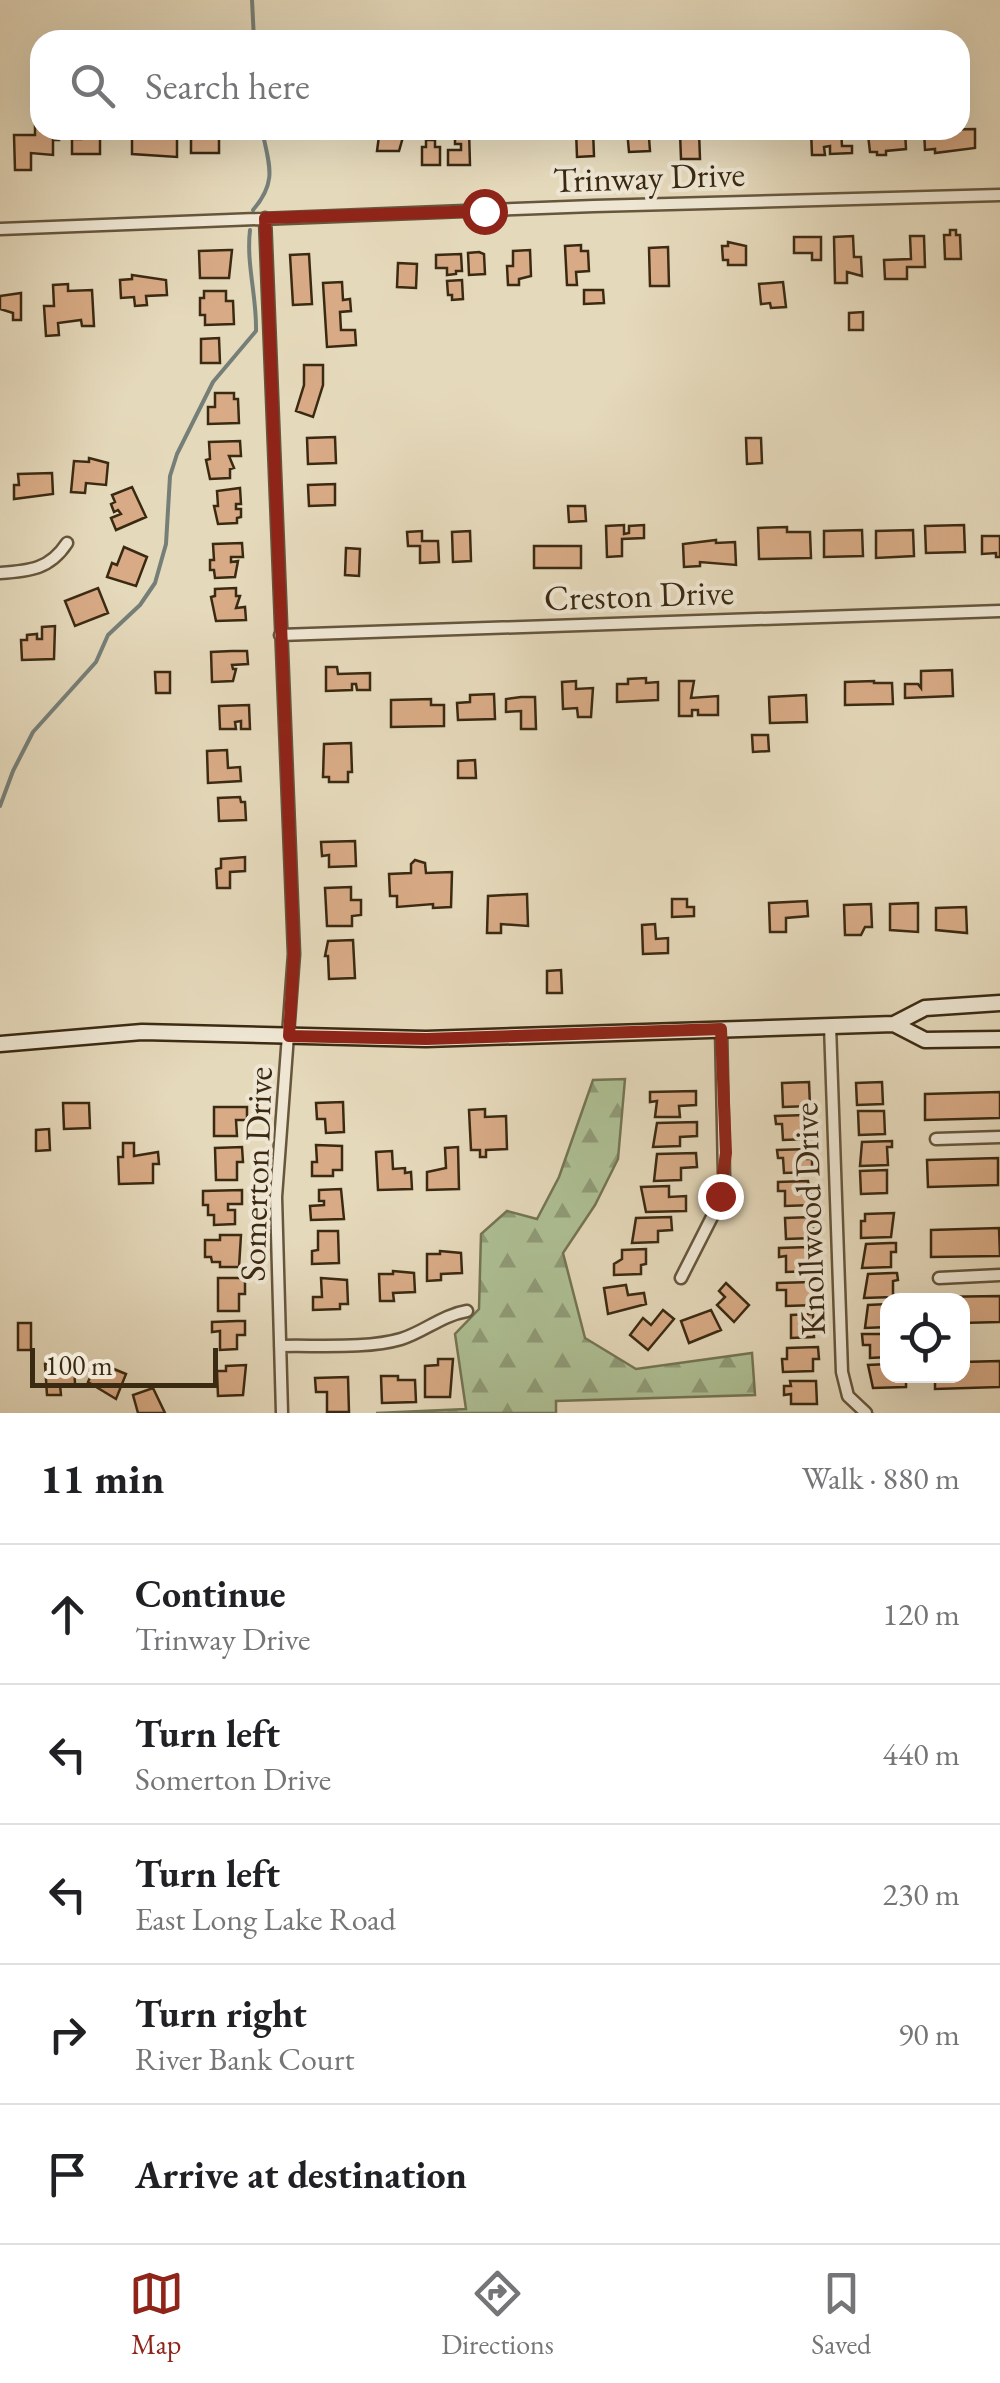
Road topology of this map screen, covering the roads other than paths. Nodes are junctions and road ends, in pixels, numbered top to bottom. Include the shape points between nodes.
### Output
1 (1000, 194) edge
2 (265, 218) junction
3 (0, 229) edge
4 (67, 543) dead end
5 (0, 573) edge
6 (1000, 610) edge
7 (280, 636) junction
8 (1000, 1003) edge
9 (894, 1024) junction
10 (830, 1025) junction
11 (721, 1029) junction
12 (289, 1036) junction
13 (1000, 1039) edge
14 (0, 1044) edge
15 (1000, 1137) edge
16 (936, 1139) dead end
17 (1000, 1275) edge
18 (682, 1278) dead end
19 (939, 1278) dead end
20 (467, 1310) dead end
21 (280, 1346) junction
22 (857, 1411) edge
23 (282, 1413) edge

1 - 2 street, Trinway Drive
2 - 3 street, Trinway Drive
2 - 7 street, Somerton Drive
4 - 5 street via 39,569
6 - 7 street, Creston Drive
7 - 12 street, Somerton Drive via 294,954
8 - 9 main road via 925,1008
9 - 10 main road
9 - 13 main road via 924,1040
10 - 11 main road
10 - 22 street, Knollwood Drive via 842,1372
11 - 12 main road via 426,1039
11 - 18 street via 724,1176
12 - 14 main road via 142,1032
12 - 21 street, Somerton Drive via 276,1197
15 - 16 street
17 - 19 street
20 - 21 street via 398,1340
21 - 23 street, Somerton Drive

